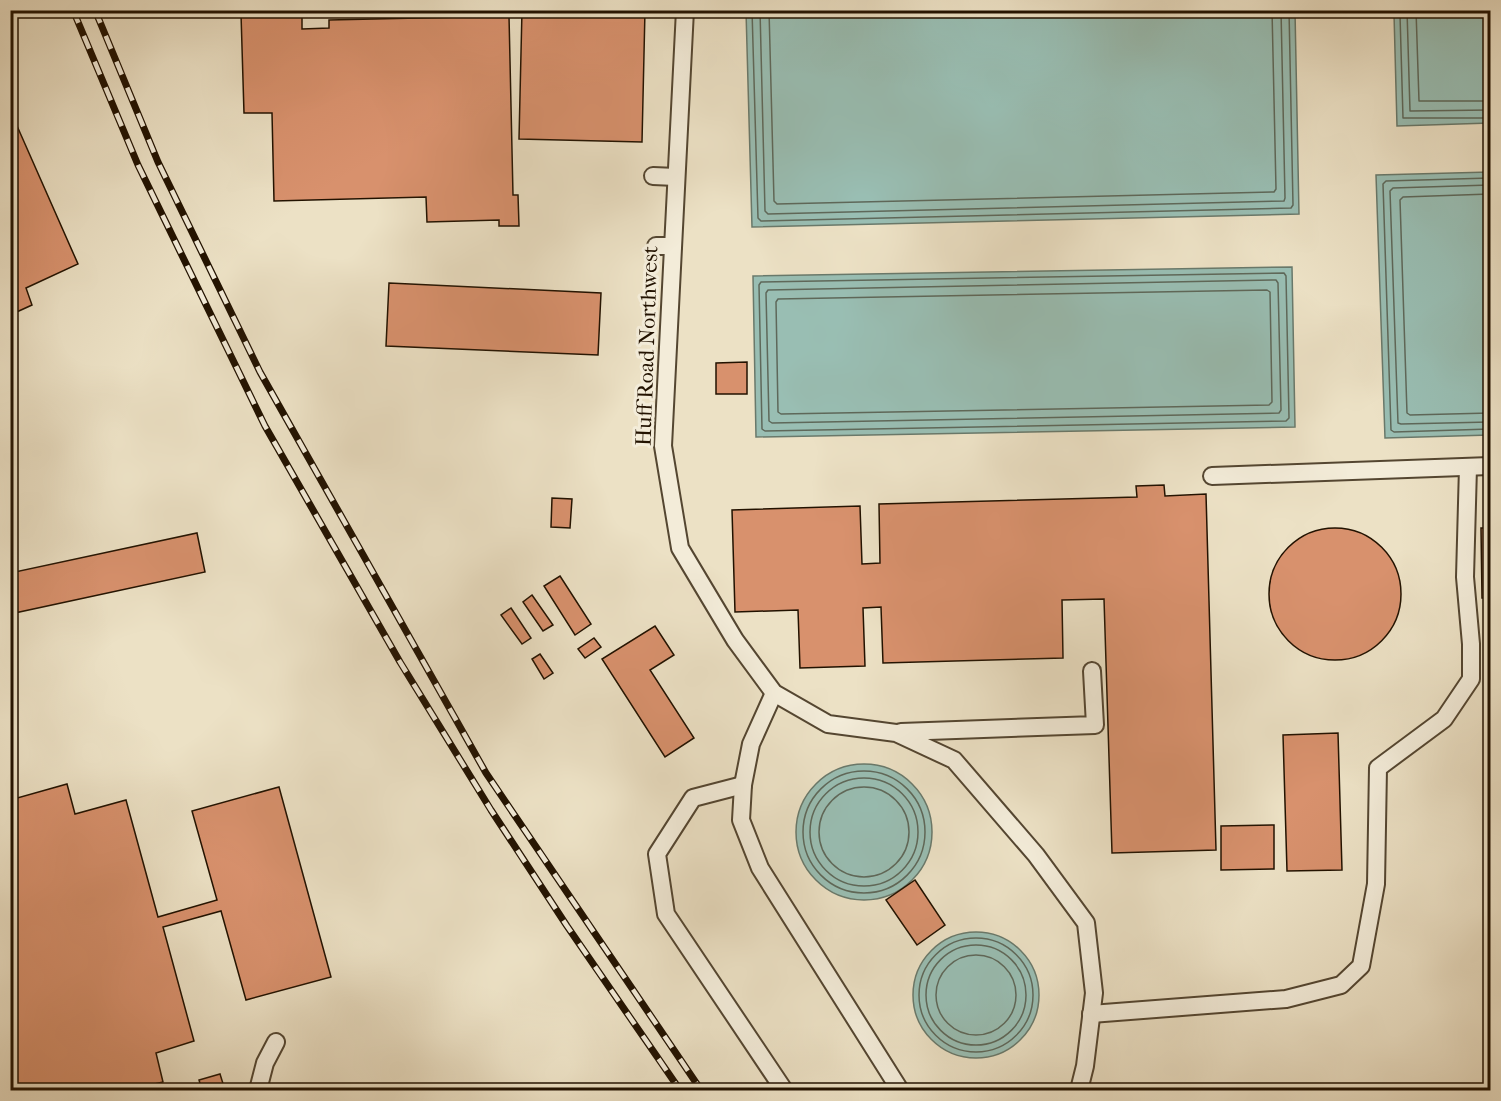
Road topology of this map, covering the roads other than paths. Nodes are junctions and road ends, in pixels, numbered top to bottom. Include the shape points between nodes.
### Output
1 (685, 10) edge
2 (653, 176) dead end
3 (676, 177) junction
4 (1491, 466) edge
5 (1468, 467) junction
6 (1212, 476) dead end
7 (1092, 671) dead end
8 (774, 693) junction
9 (896, 732) junction
10 (743, 785) junction
11 (1091, 1014) junction
12 (276, 1042) dead end
13 (258, 1090) edge
14 (784, 1090) edge
15 (900, 1090) edge
16 (1079, 1090) edge

1 - 3 lane, Huff Road Northwest
2 - 3 lane
3 - 8 lane, Huff Road Northwest via 665,246 663,446 680,548 735,640
4 - 5 lane
5 - 6 lane
5 - 11 lane via 1465,577 1471,679 1444,719 1378,768 1376,884 1361,966 1341,985 1286,999
7 - 9 lane via 1095,725
8 - 9 lane, Huff Road Northwest via 828,724
8 - 10 lane via 751,744
9 - 11 lane, Huff Road Northwest via 954,760 1036,855 1086,923 1094,993
10 - 14 lane via 693,798 657,854 666,914
10 - 15 lane via 741,820 760,868
11 - 16 lane, Huff Road Northwest
12 - 13 lane

